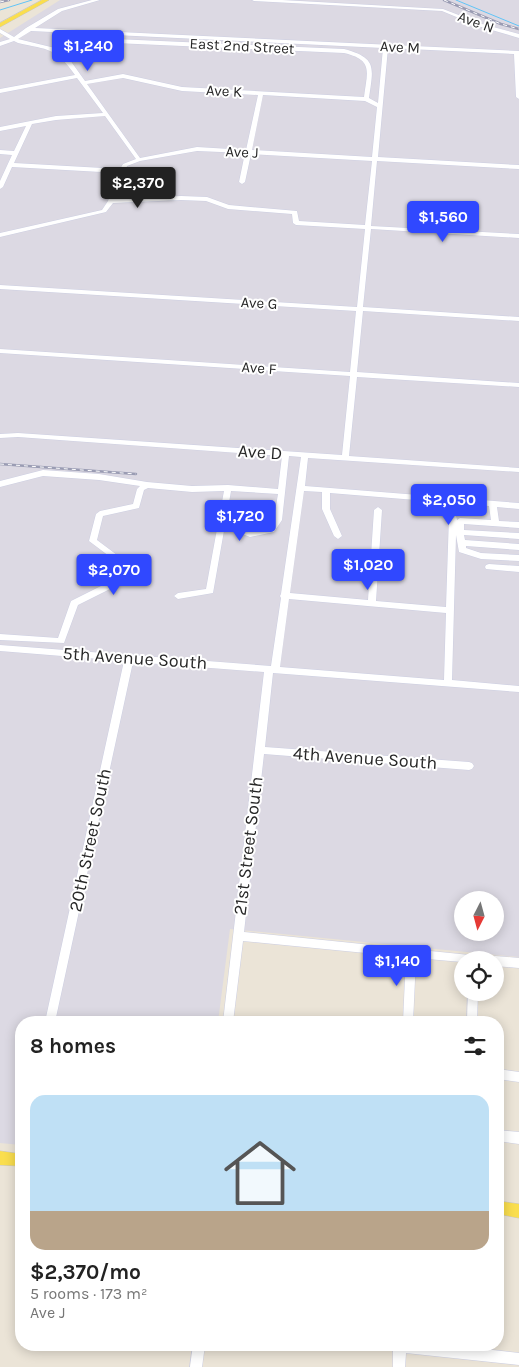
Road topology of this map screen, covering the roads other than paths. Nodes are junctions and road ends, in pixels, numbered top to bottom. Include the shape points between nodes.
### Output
1 (51, 0) edge
2 (98, 0) edge
3 (254, 0) edge
4 (44, 2) edge
5 (35, 8) junction
6 (0, 25) edge
7 (28, 29) junction
8 (0, 30) edge
9 (519, 36) edge
10 (16, 38) junction
11 (282, 40) joint
12 (0, 44) edge
13 (386, 46) junction
14 (518, 53) edge
15 (66, 59) junction
16 (78, 76) junction
17 (83, 83) junction
18 (0, 91) edge
19 (261, 93) junction
20 (519, 97) edge
21 (366, 99) junction
22 (380, 106) junction
23 (104, 115) junction
24 (30, 123) junction
25 (0, 129) edge
26 (0, 152) edge
27 (249, 152) junction
28 (15, 153) junction
29 (374, 159) junction
30 (139, 160) junction
31 (11, 165) junction
32 (519, 167) edge
33 (121, 172) junction
34 (242, 182) dead end
35 (0, 187) edge
36 (112, 201) junction
37 (368, 228) junction
38 (0, 229) edge
39 (30, 230) junction
40 (0, 235) edge
41 (519, 236) edge
42 (0, 287) edge
43 (359, 309) junction
44 (519, 319) edge
45 (0, 351) edge
46 (353, 374) junction
47 (519, 385) edge
48 (0, 436) edge
49 (286, 454) junction
50 (305, 455) junction
51 (345, 458) junction
52 (519, 470) edge
53 (0, 484) edge
54 (147, 485) junction
55 (228, 488) junction
56 (300, 488) junction
57 (326, 490) junction
58 (282, 492) junction
59 (493, 504) junction
60 (519, 506) edge
61 (378, 510) dead end
62 (452, 517) dead end
63 (278, 520) junction
64 (495, 523) junction
65 (519, 525) edge
66 (460, 532) junction
67 (338, 536) dead end
68 (519, 536) edge
69 (461, 543) junction
70 (519, 547) edge
71 (519, 558) edge
72 (489, 567) dead end
73 (519, 569) edge
74 (178, 596) dead end
75 (284, 596) junction
76 (372, 603) junction
77 (450, 610) junction
78 (0, 637) edge
79 (0, 648) edge
80 (129, 658) junction
81 (272, 669) junction
82 (448, 683) junction
83 (519, 689) edge
84 (260, 750) junction
85 (470, 766) dead end
86 (238, 936) junction
87 (412, 953) junction
88 (454, 957) edge
89 (504, 962) edge
90 (519, 963) edge
91 (473, 1001) edge
92 (51, 1016) edge
93 (229, 1016) edge
94 (408, 1016) edge
95 (472, 1016) edge
96 (504, 1075) edge
97 (519, 1077) edge
98 (504, 1137) edge
99 (519, 1138) edge
100 (0, 1158) edge
101 (15, 1159) edge
102 (504, 1209) edge
103 (519, 1210) edge
104 (198, 1351) edge
105 (400, 1351) edge
106 (451, 1351) edge
107 (519, 1359) edge
108 (196, 1367) edge
109 (399, 1367) edge

1 - 4 main road
2 - 7 street via 60,10
3 - 9 street, Ave N via 443,10
4 - 5 main road
5 - 6 main road
5 - 8 main road
7 - 10 street
7 - 11 street
8 - 10 street
10 - 12 street
10 - 15 street via 20,42 53,49
11 - 13 street, Ave M
13 - 14 street, Ave M
13 - 22 street
14 - 20 street
15 - 16 street
15 - 21 street, East 2nd Street via 95,55 115,41 344,52 366,59 370,66
16 - 17 street
16 - 18 street
17 - 19 street, Ave K via 123,76 182,89
17 - 23 street
19 - 21 street, Ave K
19 - 27 street
21 - 22 street
22 - 29 street
23 - 24 street via 78,115
23 - 30 street
24 - 25 street
24 - 28 street
26 - 28 street
27 - 29 street, Ave J
27 - 30 street, Ave J via 197,149
27 - 34 street
28 - 31 street
29 - 32 street, Ave J
29 - 37 street
30 - 33 street, Ave J via 124,165
31 - 33 street
31 - 35 street
33 - 36 street
36 - 37 street via 163,197 207,200 228,206 295,212 296,224
36 - 39 street via 104,211
37 - 41 street
37 - 43 street
38 - 39 street
39 - 40 street
42 - 43 street, Ave G
43 - 44 street, Ave G
43 - 46 street
45 - 46 street, Ave F
46 - 47 street, Ave F
46 - 51 street
48 - 49 street, Ave D
49 - 50 street, Ave D
49 - 58 street
50 - 51 street, Ave D
50 - 56 street, 21st Street South
51 - 52 street, Ave D
53 - 54 street via 43,473
54 - 55 street
54 - 78 street via 142,489 136,506 100,514 93,541 117,558 109,586 74,603 61,641
55 - 58 street
55 - 74 street via 210,591
56 - 57 street
56 - 75 street, 21st Street South
57 - 59 street
57 - 67 street via 326,508
58 - 63 street
59 - 60 street
59 - 64 street
61 - 76 street
62 - 77 street
63 - 63 street via 268,509 242,508 238,529 250,534 270,530
64 - 65 street
64 - 66 street via 460,521
66 - 68 street
66 - 69 street
69 - 70 street
69 - 71 street via 462,550 481,556
72 - 73 street
75 - 76 street
75 - 81 street, 21st Street South
76 - 77 street
77 - 82 street
79 - 80 street, 5th Avenue South
80 - 81 street, 5th Avenue South
80 - 92 street, 20th Street South
81 - 82 street, 5th Avenue South
81 - 84 street, 21st Street South
82 - 83 street, 5th Avenue South
84 - 85 street, 4th Avenue South
84 - 86 street, 21st Street South
86 - 87 street
86 - 93 street, 21st Street South
87 - 88 street
87 - 94 street
89 - 90 street
91 - 95 street
96 - 97 street
98 - 99 street
100 - 101 main road
102 - 103 main road
104 - 108 street
105 - 109 street
106 - 107 street

